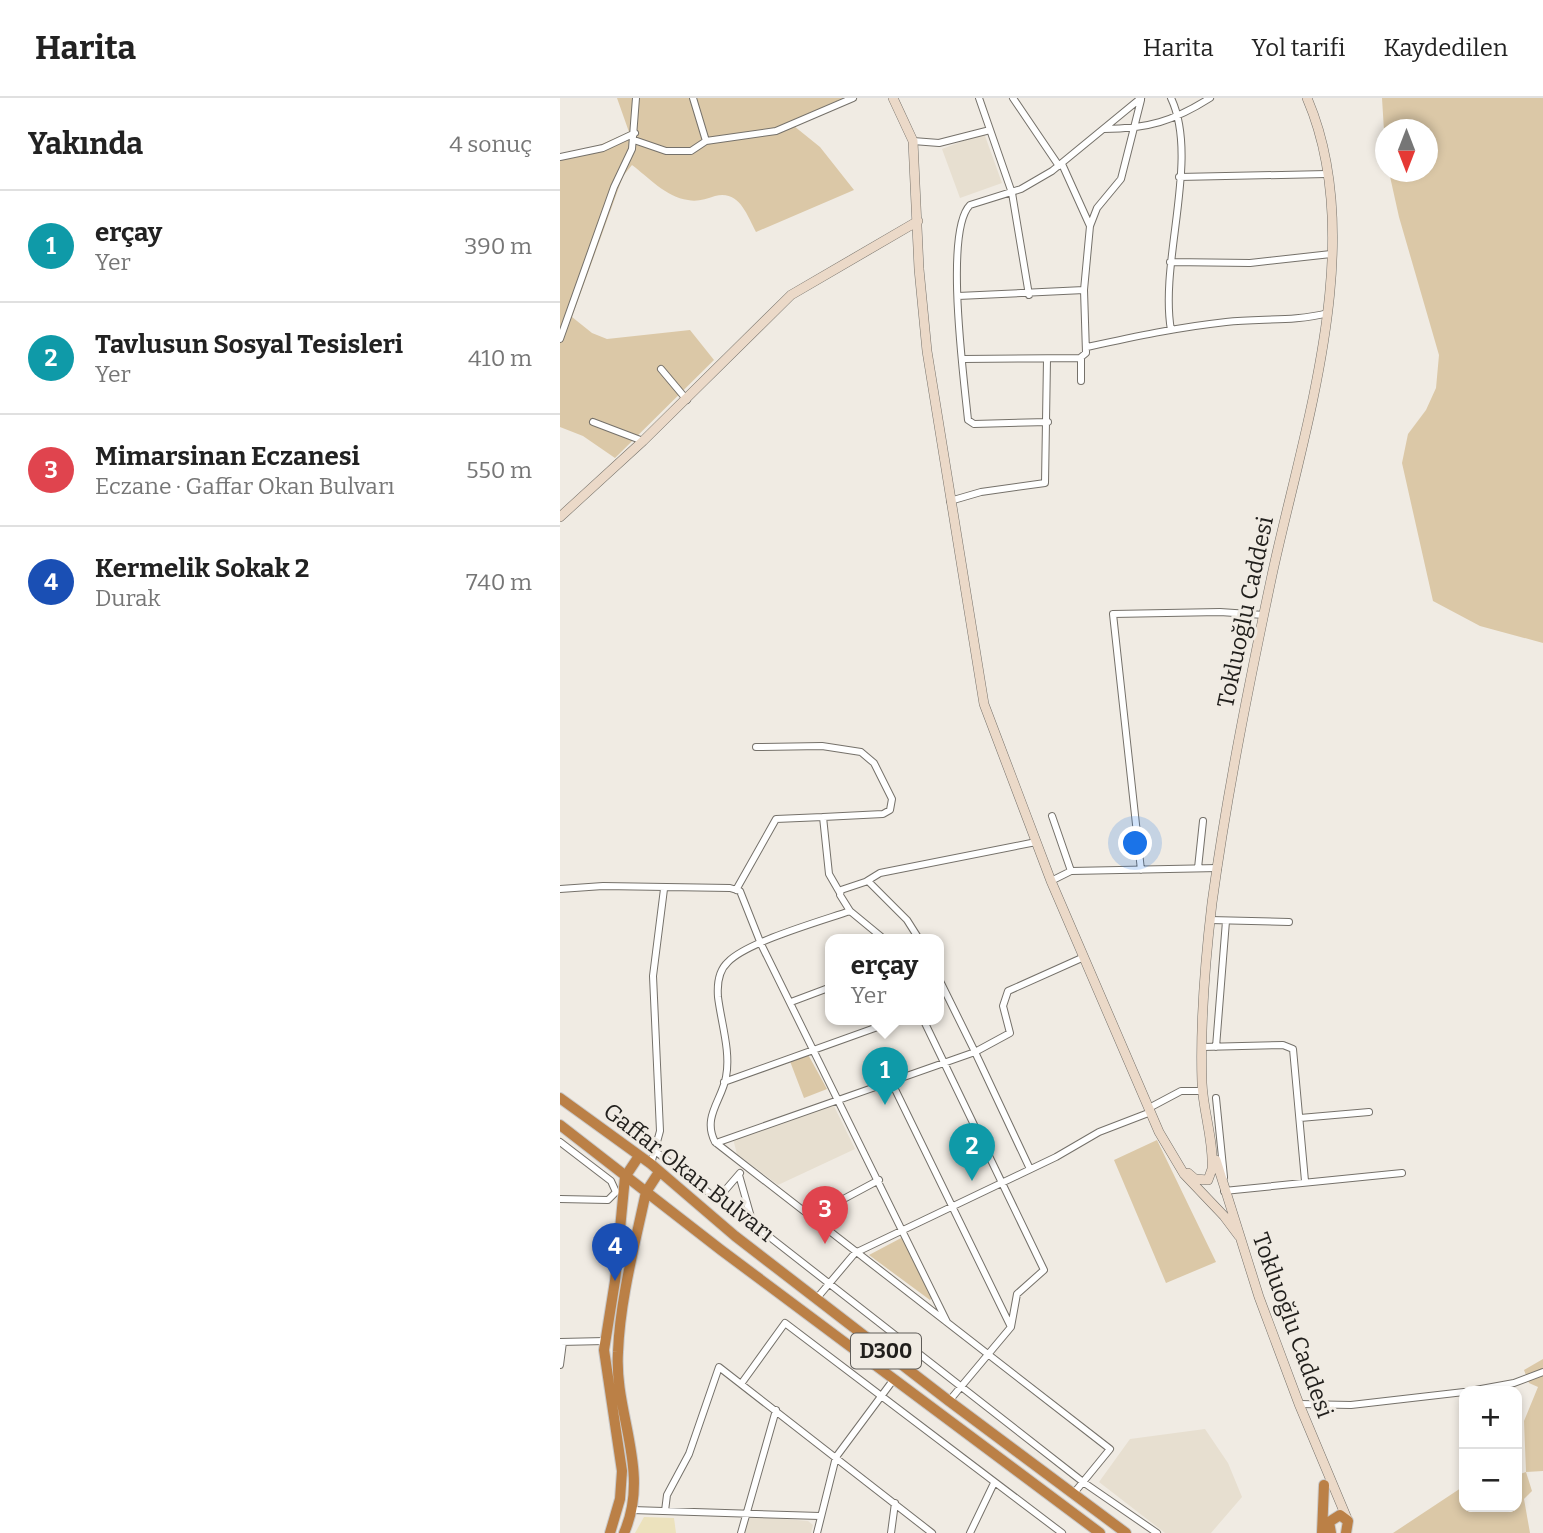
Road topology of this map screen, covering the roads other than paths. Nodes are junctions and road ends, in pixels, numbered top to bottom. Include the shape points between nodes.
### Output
1 (636, 98) edge
2 (693, 98) edge
3 (853, 98) edge
4 (892, 98) edge
5 (979, 98) edge
6 (1013, 98) edge
7 (1141, 98) edge
8 (1171, 98) edge
9 (1210, 98) edge
10 (1307, 98) edge
11 (1178, 118) junction
12 (1103, 129) junction
13 (1132, 129) junction
14 (990, 130) junction
15 (634, 136) junction
16 (706, 141) junction
17 (914, 141) junction
18 (560, 157) edge
19 (1060, 165) junction
20 (1326, 174) junction
21 (1179, 177) junction
22 (1012, 193) junction
23 (918, 221) junction
24 (1090, 226) junction
25 (1331, 254) junction
26 (1170, 262) junction
27 (1084, 290) junction
28 (1029, 295) junction
29 (958, 296) junction
30 (1328, 313) junction
31 (1171, 330) junction
32 (560, 339) edge
33 (1087, 346) junction
34 (1081, 358) junction
35 (963, 359) junction
36 (1047, 359) junction
37 (661, 369) dead end
38 (1082, 381) dead end
39 (687, 400) junction
40 (593, 422) dead end
41 (1048, 422) junction
42 (643, 442) junction
43 (950, 501) junction
44 (560, 517) edge
45 (1264, 615) junction
46 (756, 747) dead end
47 (1052, 816) dead end
48 (823, 817) junction
49 (1203, 821) dead end
50 (1036, 842) junction
51 (1198, 868) junction
52 (1218, 868) junction
53 (1140, 870) junction
54 (1071, 871) junction
55 (867, 880) junction
56 (1051, 881) junction
57 (560, 889) edge
58 (664, 889) junction
59 (736, 890) junction
60 (840, 893) junction
61 (850, 911) junction
62 (1210, 920) junction
63 (1226, 921) junction
64 (1289, 922) dead end
65 (878, 934) edge
66 (916, 934) edge
67 (761, 944) junction
68 (1084, 957) junction
69 (825, 989) edge
70 (944, 989) edge
71 (791, 1002) junction
72 (883, 1025) edge
73 (926, 1025) edge
74 (1202, 1047) junction
75 (1216, 1047) junction
76 (815, 1049) junction
77 (975, 1052) junction
78 (945, 1062) junction
79 (891, 1081) junction
80 (724, 1082) junction
81 (1203, 1091) junction
82 (560, 1098) edge
83 (1216, 1098) dead end
84 (839, 1100) junction
85 (1150, 1110) junction
86 (1368, 1112) dead end
87 (1300, 1118) junction
88 (560, 1125) edge
89 (1210, 1139) junction
90 (560, 1142) edge
91 (716, 1143) junction
92 (569, 1149) junction
93 (560, 1150) edge
94 (655, 1151) junction
95 (639, 1156) junction
96 (746, 1166) junction
97 (1181, 1166) junction
98 (655, 1168) junction
99 (1030, 1168) junction
100 (1402, 1173) dead end
101 (739, 1175) junction
102 (625, 1177) junction
103 (879, 1180) junction
104 (1208, 1180) junction
105 (1305, 1181) junction
106 (1002, 1182) junction
107 (1223, 1187) junction
108 (646, 1192) junction
109 (1205, 1196) junction
110 (560, 1199) edge
111 (952, 1206) junction
112 (810, 1217) junction
113 (903, 1230) junction
114 (1239, 1237) junction
115 (855, 1253) junction
116 (827, 1285) junction
117 (817, 1297) junction
118 (948, 1324) junction
119 (1011, 1326) junction
120 (605, 1341) junction
121 (561, 1342) edge
122 (988, 1354) junction
123 (560, 1365) edge
124 (1543, 1372) edge
125 (894, 1379) junction
126 (741, 1384) junction
127 (1498, 1386) edge
128 (961, 1387) junction
129 (1459, 1393) edge
130 (880, 1396) junction
131 (949, 1401) junction
132 (1299, 1404) junction
133 (775, 1410) junction
134 (1319, 1452) junction
135 (836, 1457) junction
136 (1083, 1482) junction
137 (994, 1483) junction
138 (1324, 1485) junction
139 (1074, 1493) junction
140 (895, 1503) junction
141 (632, 1510) junction
142 (665, 1511) junction
143 (746, 1514) junction
144 (820, 1516) junction
145 (1330, 1526) edge
146 (1349, 1528) edge
147 (610, 1533) edge
148 (624, 1533) edge
149 (741, 1533) edge
150 (817, 1533) edge
151 (891, 1533) edge
152 (932, 1533) edge
153 (970, 1533) edge
154 (1062, 1533) edge
155 (1100, 1533) edge
156 (1126, 1533) edge
157 (1157, 1533) edge
158 (1322, 1533) edge

1 - 15 street
2 - 16 street
3 - 16 street via 776,131
4 - 17 street
5 - 14 street
6 - 19 street
7 - 12 street
7 - 13 street
8 - 11 street
9 - 11 street
10 - 20 street, Tokluoğlu Caddesi
11 - 13 street
11 - 21 street
12 - 13 street
12 - 19 street
13 - 24 street via 1121,179 1095,212
14 - 17 street via 939,143
14 - 22 street
15 - 16 street via 677,152 695,149
15 - 18 street
15 - 32 street
17 - 23 street
19 - 22 street
19 - 24 street
20 - 21 street
20 - 25 street, Tokluoğlu Caddesi
21 - 26 street
22 - 28 street
22 - 29 street via 970,205 962,214 956,244
23 - 39 street via 791,295
23 - 43 street via 926,340
24 - 27 street
25 - 26 street via 1250,262
25 - 30 street, Tokluoğlu Caddesi
26 - 31 street via 1167,298
27 - 28 street
27 - 33 street
28 - 29 street
29 - 35 street
30 - 31 street
30 - 45 street, Tokluoğlu Caddesi
31 - 33 street
33 - 34 street
34 - 36 street
34 - 38 street
35 - 36 street
35 - 41 street via 970,422
36 - 41 street
37 - 39 street
39 - 42 street
40 - 42 street
41 - 43 street via 1045,483
42 - 44 street
43 - 50 street via 984,704
45 - 52 street, Tokluoğlu Caddesi
45 - 53 street via 1113,614
46 - 48 street via 851,749 872,760 892,799 890,810
47 - 54 street
48 - 59 street via 776,819
48 - 60 street via 830,874
49 - 51 street
50 - 55 street via 880,873
50 - 56 street
51 - 52 street
51 - 53 street
52 - 62 street, Tokluoğlu Caddesi
53 - 54 street
54 - 56 street
55 - 60 street
55 - 66 street
56 - 68 street
57 - 58 street
58 - 59 street
58 - 94 street via 653,976 660,1131
59 - 67 street via 745,898
60 - 61 street
61 - 65 street
61 - 67 street
62 - 63 street
62 - 74 street, Tokluoğlu Caddesi
63 - 64 street
63 - 75 street
67 - 71 street
67 - 80 street via 732,958 719,976
68 - 77 street via 1009,991 1003,1006 1010,1033
68 - 85 street
69 - 71 street
70 - 77 street
71 - 76 street
72 - 76 street
73 - 78 street
74 - 75 street
74 - 81 street, Tokluoğlu Caddesi
75 - 87 street via 1291,1047 1296,1054
76 - 80 street
76 - 84 street
77 - 78 street
77 - 99 street
78 - 79 street
78 - 106 street
79 - 84 street
79 - 111 street
80 - 91 street via 710,1118
81 - 85 street via 1181,1091
81 - 89 street, Tokluoğlu Caddesi
82 - 95 highway, Gaffar Okan Bulvarı / D300
83 - 107 street
84 - 91 street
84 - 103 street
85 - 97 street
85 - 99 street
86 - 87 street
87 - 105 street
88 - 102 highway, Gaffar Okan Bulvarı / D300
89 - 104 street, Tokluoğlu Caddesi via 1213,1167
89 - 107 street, Tokluoğlu Caddesi
90 - 92 street
91 - 96 street
92 - 93 street
92 - 110 street via 611,1181 616,1192 608,1200
94 - 98 street
94 - 101 street via 713,1196 721,1195
95 - 98 highway, Gaffar Okan Bulvarı / D300
95 - 102 highway
96 - 101 street
96 - 112 street
97 - 104 street via 1195,1179
97 - 109 street
98 - 108 highway
98 - 117 highway, Gaffar Okan Bulvarı / D300
99 - 106 street
100 - 105 street
101 - 116 street via 752,1224
102 - 108 highway, Gaffar Okan Bulvarı / D300
102 - 120 highway
103 - 112 street
103 - 113 street
104 - 107 street
104 - 109 street
105 - 107 street
106 - 111 street
106 - 119 street via 1044,1270 1017,1294
107 - 109 street via 1218,1198
107 - 114 street, Tokluoğlu Caddesi
108 - 125 highway, Gaffar Okan Bulvarı / D300
108 - 141 highway via 618,1350 635,1465
109 - 114 street
111 - 113 street
111 - 119 street
112 - 115 street
113 - 115 street
113 - 118 street
114 - 132 street, Tokluoğlu Caddesi
115 - 116 street
115 - 118 street
116 - 117 street
116 - 128 street
117 - 131 highway, Gaffar Okan Bulvarı / D300
118 - 122 street
119 - 122 street
120 - 121 street
120 - 147 highway via 622,1471
121 - 123 street
122 - 128 street
122 - 136 street via 1110,1449
124 - 127 street
125 - 130 street
125 - 155 highway, Gaffar Okan Bulvarı / D300
126 - 130 street via 785,1324
126 - 133 street
126 - 142 street via 719,1367 689,1454 667,1495
128 - 131 street
128 - 136 street
129 - 132 street via 1351,1405
130 - 135 street
130 - 137 street
131 - 139 highway, Gaffar Okan Bulvarı / D300
132 - 134 street, Tokluoğlu Caddesi
133 - 135 street
133 - 143 street
134 - 138 street
134 - 146 street, Tokluoğlu Caddesi
135 - 140 street
135 - 144 street
136 - 139 street
136 - 157 street
137 - 153 street
137 - 154 street
138 - 145 street
138 - 158 highway
139 - 156 highway, Gaffar Okan Bulvarı / D300
140 - 151 street
140 - 152 street
141 - 142 street
141 - 148 highway
142 - 143 street
143 - 144 street
143 - 149 street
144 - 150 street
145 - 146 highway via 1340,1515
145 - 158 highway

